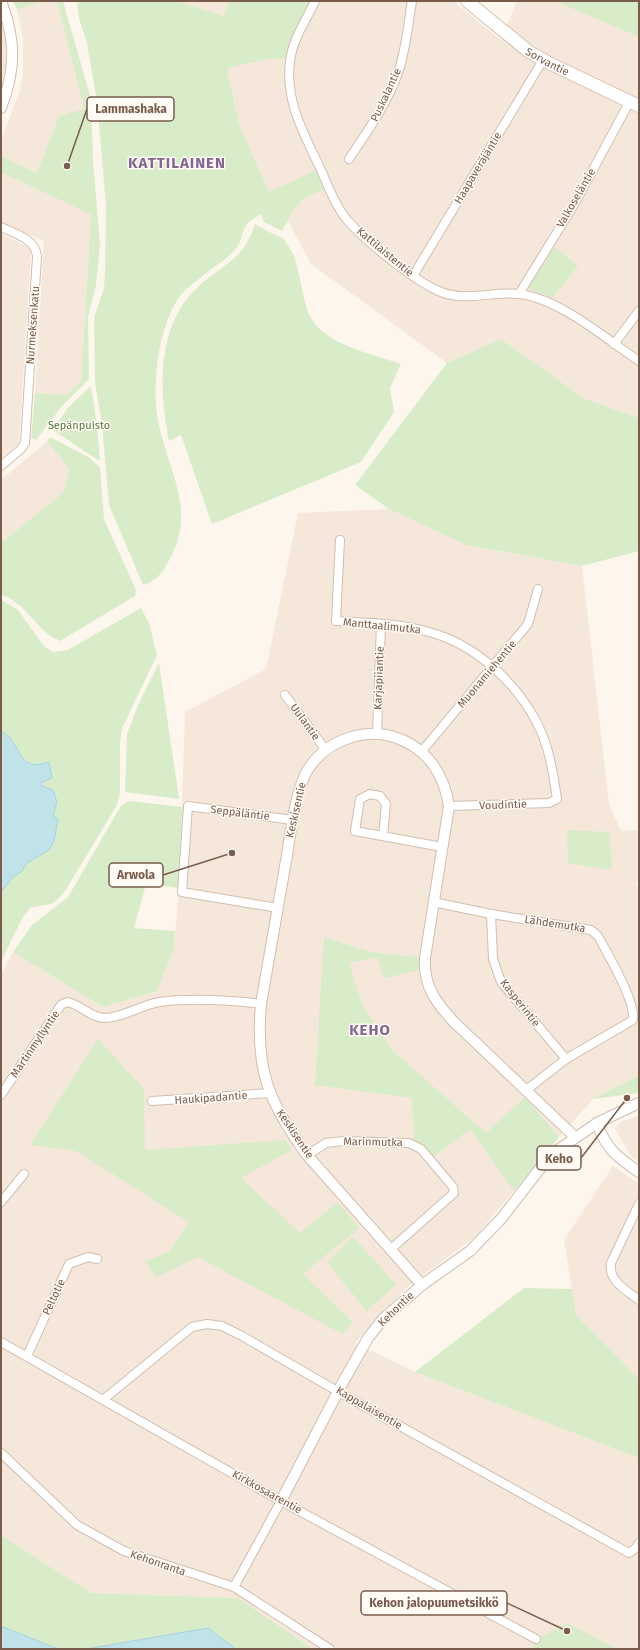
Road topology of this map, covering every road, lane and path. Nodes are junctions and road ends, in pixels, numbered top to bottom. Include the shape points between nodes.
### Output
1 (1, 1) edge
2 (315, 1) edge
3 (412, 1) edge
4 (467, 1) edge
5 (543, 60) junction
6 (634, 103) edge
7 (1, 108) edge
8 (349, 159) dead end
9 (1, 227) edge
10 (413, 276) junction
11 (519, 294) junction
12 (639, 311) edge
13 (614, 344) junction
14 (639, 361) edge
15 (1, 466) edge
16 (340, 540) dead end
17 (538, 589) dead end
18 (380, 624) junction
19 (494, 667) junction
20 (285, 695) dead end
21 (377, 733) junction
22 (325, 749) junction
23 (422, 751) junction
24 (557, 799) joint
25 (449, 806) junction
26 (293, 820) junction
27 (383, 836) junction
28 (442, 847) junction
29 (433, 902) junction
30 (278, 908) junction
31 (491, 914) junction
32 (261, 1004) junction
33 (566, 1059) junction
34 (525, 1091) junction
35 (270, 1094) junction
36 (1, 1096) edge
37 (152, 1101) dead end
38 (639, 1103) edge
39 (596, 1123) junction
40 (575, 1137) junction
41 (308, 1155) junction
42 (639, 1172) edge
43 (24, 1174) dead end
44 (1, 1202) edge
45 (639, 1204) edge
46 (391, 1249) junction
47 (97, 1259) dead end
48 (422, 1285) junction
49 (639, 1300) edge
50 (1, 1342) edge
51 (27, 1356) junction
52 (339, 1391) junction
53 (104, 1399) junction
54 (1, 1453) edge
55 (282, 1501) junction
56 (639, 1544) edge
57 (234, 1587) junction
58 (536, 1639) dead end
59 (330, 1649) edge

1 - 7 street via 10,28 13,59 8,91
2 - 10 street, Kattilaistentie via 297,38 290,62 290,94 300,126 329,189 348,220
3 - 8 street, Puskalantie via 404,50 397,74 371,127
4 - 5 main road, Sorvantie via 516,42
5 - 6 main road, Sorvantie
5 - 10 street, Haapaveräjäntie
6 - 11 street, Valkoseläntie
9 - 15 street, Nurmeksenkatu via 29,241 37,251 25,442 21,449
10 - 11 street, Kattilaistentie via 429,286 460,298
11 - 13 street, Kattilaistentie via 569,312
12 - 13 street
13 - 14 street, Kattilaistentie
16 - 18 street, Manttaalimutka via 336,621
17 - 19 street, Muonamiehentie via 528,624
18 - 19 street, Manttaalimutka via 406,626 452,640
18 - 21 street, Karjapiiantie
19 - 23 street, Muonamiehentie
19 - 24 street, Manttaalimutka via 536,720 553,768
20 - 22 street, Uulantie
21 - 22 street, Keskisentie via 355,736
21 - 23 street, Keskisentie via 400,739
22 - 26 street, Keskisentie via 310,765 303,780
23 - 25 street, Keskisentie via 438,770
24 - 25 street, Voudintie via 549,803
25 - 28 street, Keskisentie
26 - 30 street, Keskisentie
26 - 30 street, Seppäläntie via 188,806 182,892
27 - 27 street via 355,831 360,799 370,794 380,796 386,804
27 - 28 street
28 - 29 street, Keskisentie
29 - 31 street, Lähdemutka
29 - 34 street, Keskisentie via 424,969 433,997 454,1022
30 - 32 street, Keskisentie
31 - 33 street, Kasperintie via 493,959 501,982
31 - 33 street, Lähdemutka via 591,930 598,936 631,1001 633,1020
32 - 35 street, Keskisentie via 260,1043
32 - 36 street, Martinmyllyntie via 160,1002 102,1018 74,1003 67,1002 62,1005
33 - 34 street, Lähdemutka
34 - 40 street, Keskisentie
35 - 37 street, Haukipadantie
35 - 41 street, Keskisentie via 279,1114
38 - 39 street, Kehontie
39 - 40 street, Kehontie
39 - 42 street via 610,1149
40 - 48 street, Kehontie via 542,1166 501,1219 470,1251
41 - 46 street, Keskisentie
41 - 46 street, Marinmutka via 326,1143 343,1141 409,1143 421,1149 453,1187 454,1193
43 - 44 street
45 - 49 street via 610,1270 619,1284
46 - 48 street, Keskisentie
47 - 51 street, Peltotie via 88,1257 69,1264
48 - 52 street, Kehontie via 383,1319 368,1338
50 - 51 street, Kirkkosaarentie
51 - 53 street, Kirkkosaarentie
52 - 53 street, Kappalaisentie via 242,1336 222,1326 207,1324 192,1327
52 - 55 street, Kehontie
52 - 56 street, Kappalaisentie via 629,1553
53 - 55 street, Kirkkosaarentie
54 - 57 street, Kehonranta via 78,1525 91,1534 124,1551
55 - 57 street, Kehontie
55 - 58 street, Kirkkosaarentie
57 - 59 street, Kehonranta

